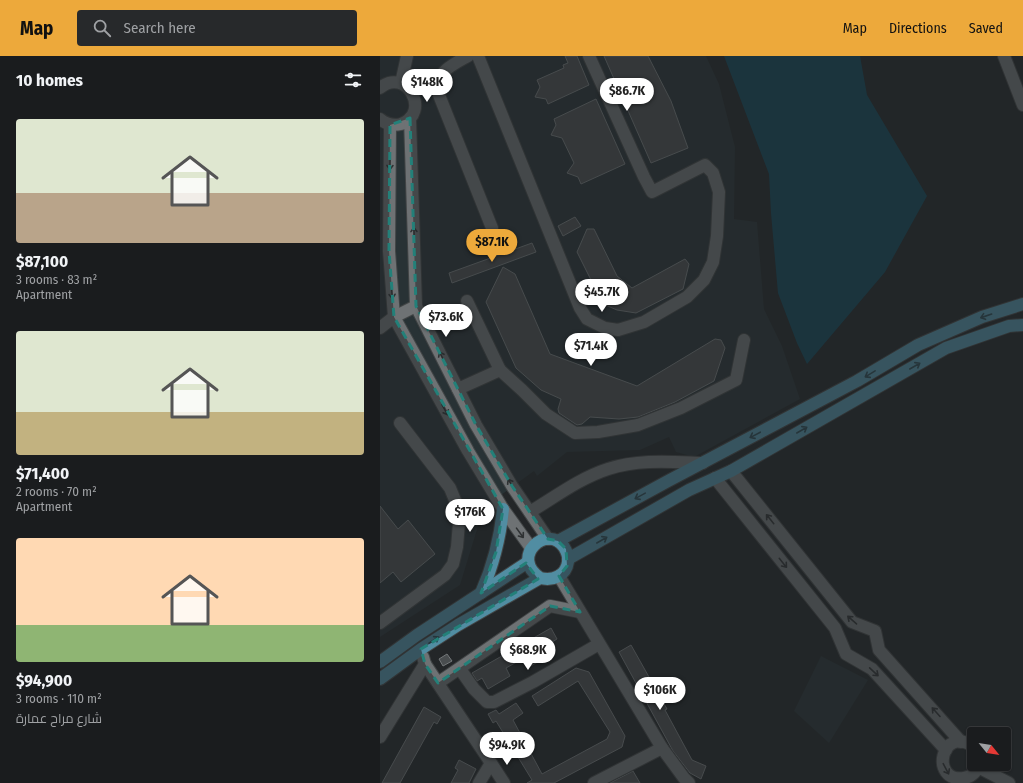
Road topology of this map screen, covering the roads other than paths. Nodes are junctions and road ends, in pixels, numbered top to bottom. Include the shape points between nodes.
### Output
1 (407, 56) edge
2 (468, 56) edge
3 (478, 56) edge
4 (589, 56) edge
5 (1004, 56) edge
6 (401, 84) junction
7 (380, 86) edge
8 (1023, 105) edge
9 (410, 118) junction
10 (385, 122) edge
11 (492, 228) dead end
12 (385, 250) edge
13 (467, 301) dead end
14 (1023, 304) edge
15 (416, 306) junction
16 (394, 318) junction
17 (1023, 325) edge
18 (380, 328) edge
19 (744, 340) dead end
20 (500, 370) junction
21 (458, 389) junction
22 (400, 423) dead end
23 (703, 463) junction
24 (731, 471) junction
25 (715, 478) junction
26 (503, 509) junction
27 (530, 512) junction
28 (553, 540) junction
29 (531, 548) junction
30 (568, 560) junction
31 (528, 562) junction
32 (559, 576) junction
33 (540, 578) junction
34 (481, 593) junction
35 (580, 612) junction
36 (380, 623) edge
37 (599, 644) junction
38 (421, 649) junction
39 (380, 662) edge
40 (425, 664) junction
41 (460, 669) junction
42 (380, 679) edge
43 (438, 683) junction
44 (380, 737) edge
45 (961, 742) junction
46 (967, 743) edge
47 (662, 748) junction
48 (946, 750) junction
49 (491, 763) junction
50 (975, 771) edge
51 (989, 771) edge
52 (479, 783) edge
53 (504, 783) edge
54 (594, 783) edge
55 (689, 783) edge
56 (1009, 783) edge

1 - 6 street
2 - 11 street via 450,66 441,76 437,87
3 - 4 street via 580,308 587,319 605,328 618,330 644,322 688,297 704,280 713,262 719,192 712,173 705,165 652,192
5 - 8 street
6 - 7 street via 394,82
6 - 9 street via 408,87 415,99 414,112
9 - 10 street via 397,125
15 -> 9 street
10 -> 12 street
12 -> 16 street
13 - 20 street
14 -> 23 main road via 982,317 918,345 857,381
15 - 16 street
21 -> 15 street
16 - 18 street
16 -> 26 street via 468,452
24 -> 17 main road via 946,348 1010,326
19 - 20 street via 736,380 681,408 638,425 598,432 575,433 546,414
20 - 21 street
27 -> 21 street via 480,432
22 - 36 street via 450,488 457,505 457,547 453,564 445,575
23 - 27 street via 655,461 608,469 590,476
23 -> 28 main road
24 - 25 main road
45 -> 24 street via 879,650 875,631 852,622
30 -> 25 main road via 689,490
25 -> 48 street via 835,628 846,654 872,669
26 -> 29 street
26 - 34 main road via 496,552
27 - 28 street
28 - 29 main road via 542,540
28 - 30 main road via 566,549
29 - 31 main road
30 - 32 main road via 564,572
31 - 33 main road via 534,574
31 - 34 main road
32 - 33 main road via 553,579
32 - 35 street
38 -> 33 main road
34 - 39 main road
35 - 37 street
35 - 41 street via 550,606
37 - 41 street via 494,702 487,702
37 - 47 street
38 - 40 street
38 - 42 main road
40 - 43 street
40 - 44 street
41 - 43 street
43 - 49 street
45 - 46 street
45 - 48 street via 952,744
47 - 54 street
47 - 55 street
48 -> 50 street via 942,758 943,764 954,778 966,778
49 - 52 street
49 - 53 street
51 - 56 street

